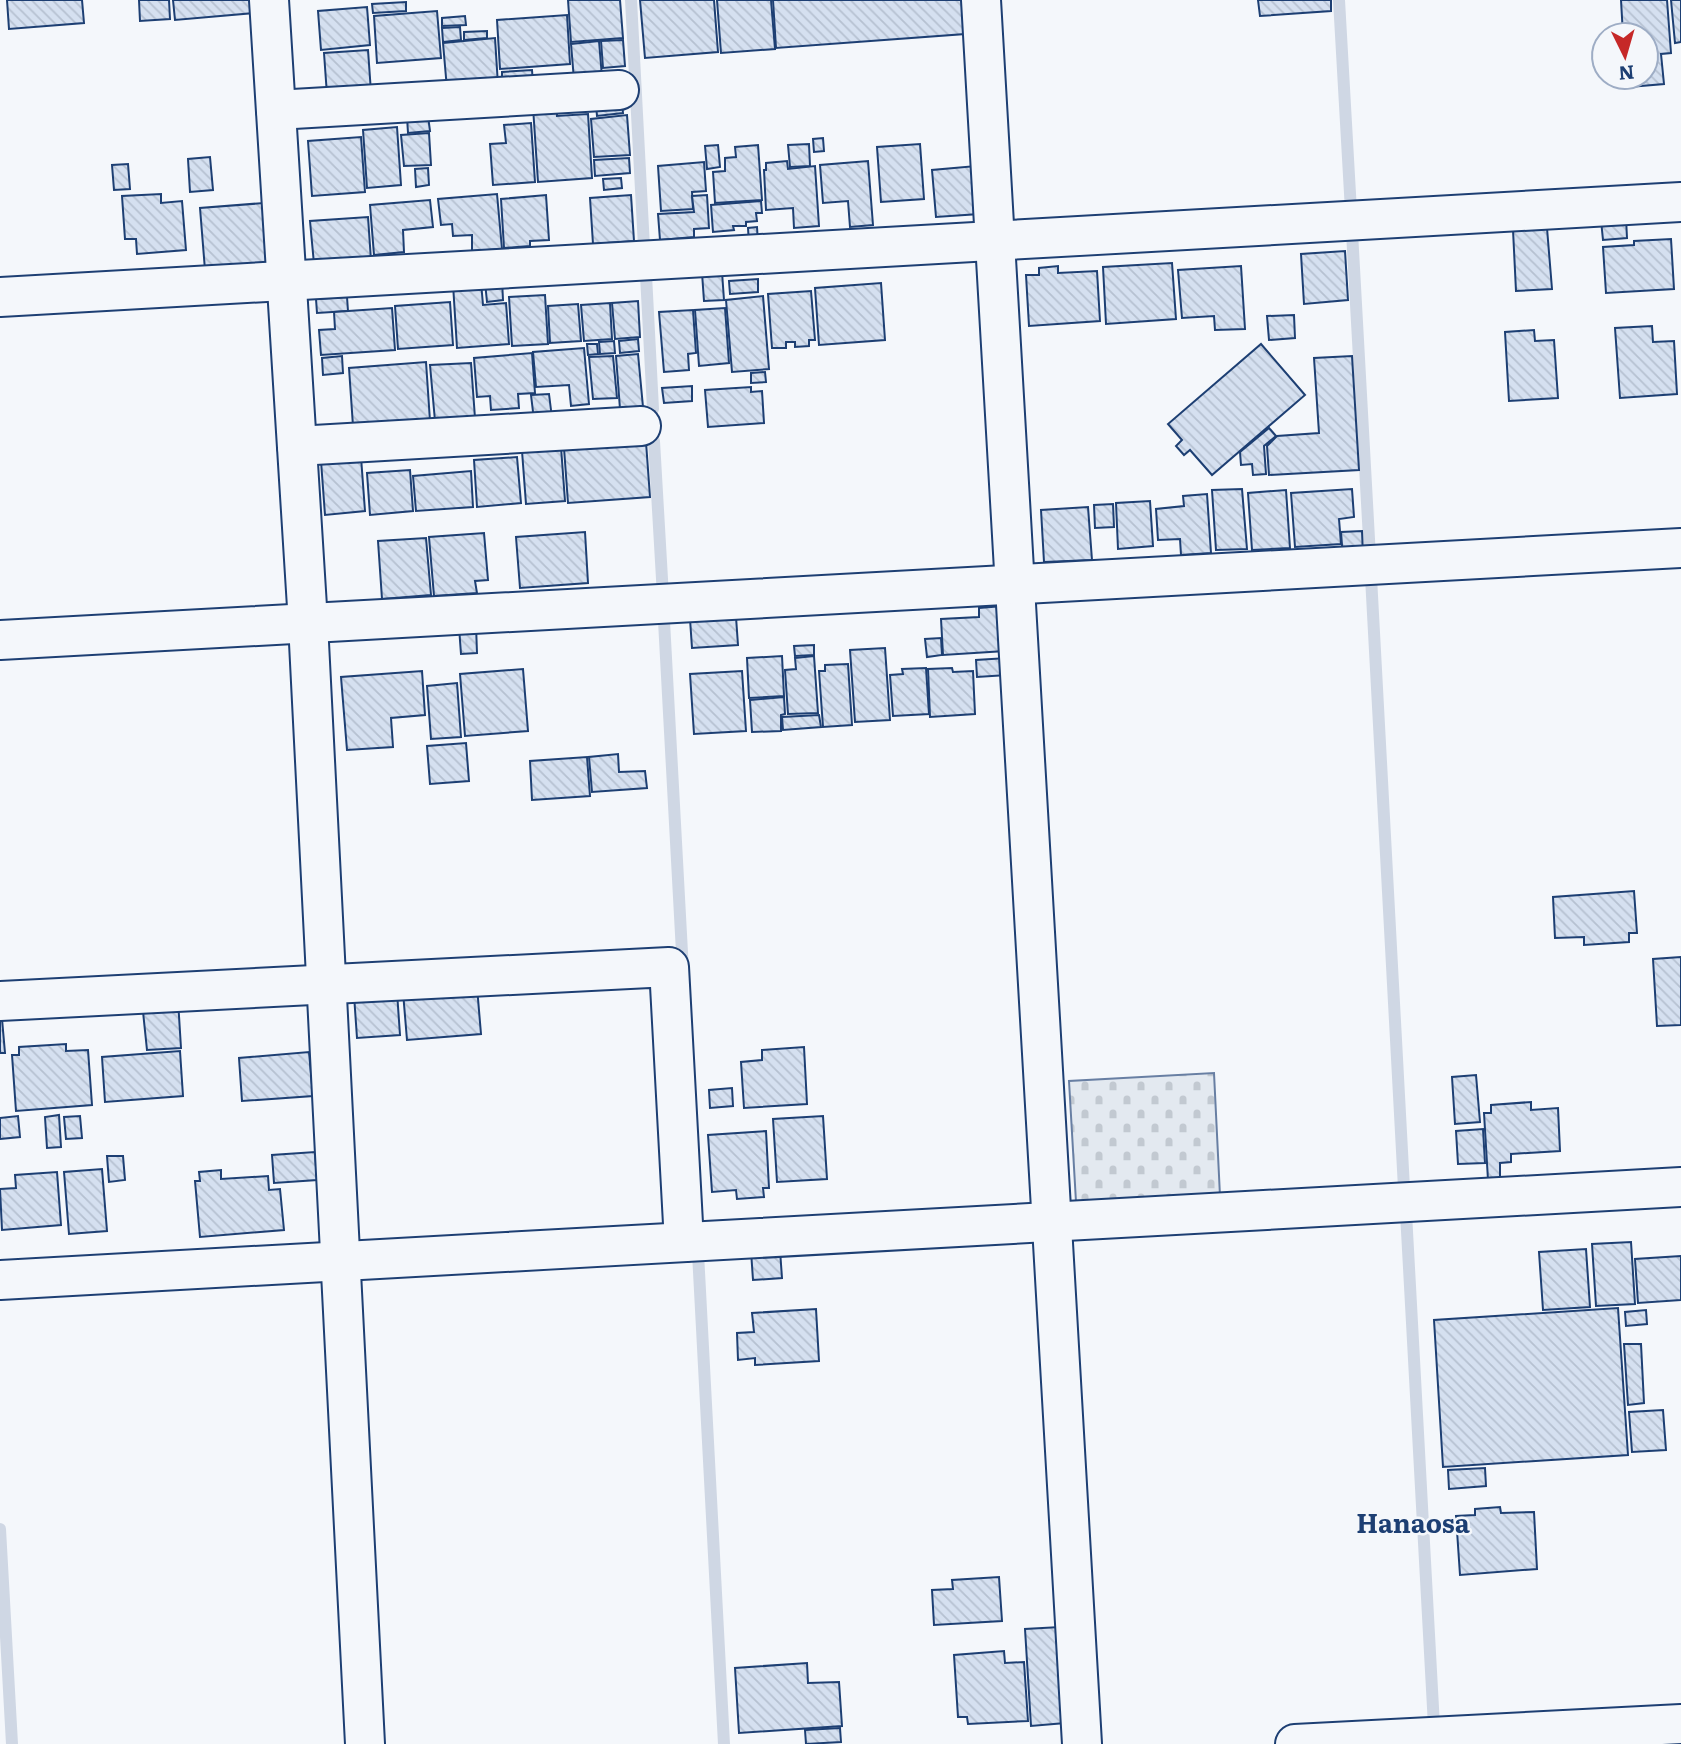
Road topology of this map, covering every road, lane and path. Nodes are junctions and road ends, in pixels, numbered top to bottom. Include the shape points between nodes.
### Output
1 (269, 0) edge
2 (981, 0) edge
3 (619, 90) dead end
4 (276, 110) junction
5 (1681, 202) edge
6 (995, 241) junction
7 (287, 281) junction
8 (0, 297) edge
9 (641, 426) dead end
10 (297, 446) junction
11 (1681, 548) edge
12 (1014, 584) junction
13 (308, 623) junction
14 (0, 640) edge
15 (326, 985) junction
16 (0, 1000) edge
17 (1681, 1187) edge
18 (1051, 1222) junction
19 (684, 1242) junction
20 (340, 1261) junction
21 (0, 1280) edge
22 (1681, 1724) edge
23 (365, 1744) edge
24 (1082, 1744) edge
25 (1295, 1744) edge

1 - 4 street
2 - 6 street
3 - 4 street
4 - 7 street
5 - 6 street
6 - 7 street
6 - 12 street
7 - 8 street
7 - 10 street
9 - 10 street
10 - 13 street
11 - 12 street
12 - 13 street
12 - 18 street
13 - 14 street
13 - 15 street
15 - 16 street
15 - 19 street via 668,967
15 - 20 street
17 - 18 street
18 - 19 street
18 - 24 street
19 - 20 street
20 - 21 street
20 - 23 street
22 - 25 street

